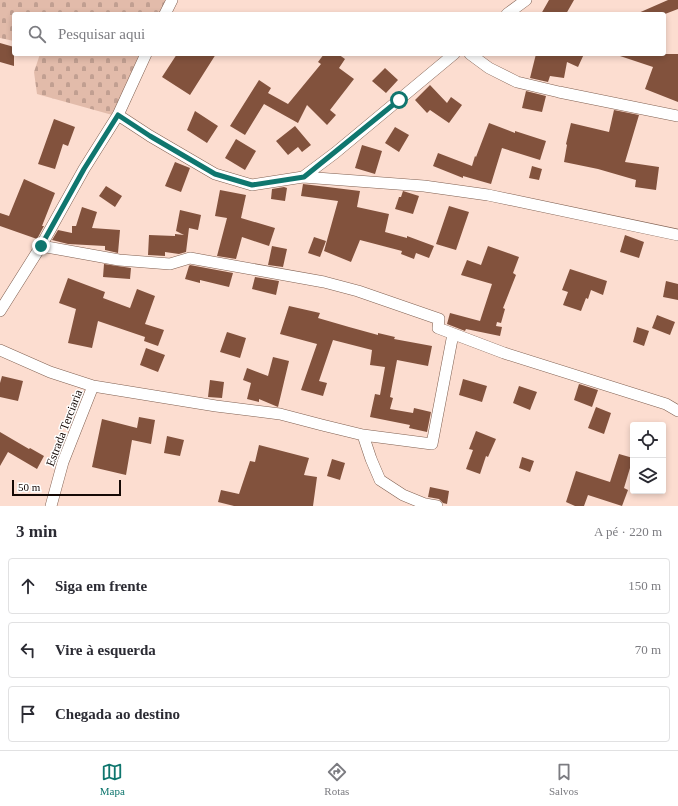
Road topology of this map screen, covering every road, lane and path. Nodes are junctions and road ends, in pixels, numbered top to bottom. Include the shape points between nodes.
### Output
1 (172, 0) edge
2 (526, 0) edge
3 (166, 12) edge
4 (510, 12) edge
5 (145, 56) edge
6 (452, 56) edge
7 (473, 56) edge
8 (118, 115) junction
9 (678, 116) edge
10 (304, 177) junction
11 (678, 235) edge
12 (41, 246) junction
13 (0, 311) edge
14 (453, 334) junction
15 (0, 350) edge
16 (94, 386) junction
17 (678, 411) edge
18 (363, 435) junction
19 (50, 506) edge
20 (437, 506) edge

1 - 3 street
2 - 4 street
5 - 8 street
6 - 10 street
7 - 9 street via 489,68 517,82
8 - 10 street via 215,174 252,185
8 - 12 street
10 - 11 street via 424,186 488,195
12 - 13 street
12 - 14 street via 126,261 170,264 190,258 324,282 439,319 438,328
14 - 17 street via 504,353 666,404
14 - 18 street via 432,444
15 - 16 street, Estrada Terciaria via 50,372
16 - 18 street via 280,414
16 - 19 street, Estrada Terciaria via 63,462
18 - 20 street via 380,480 403,495

